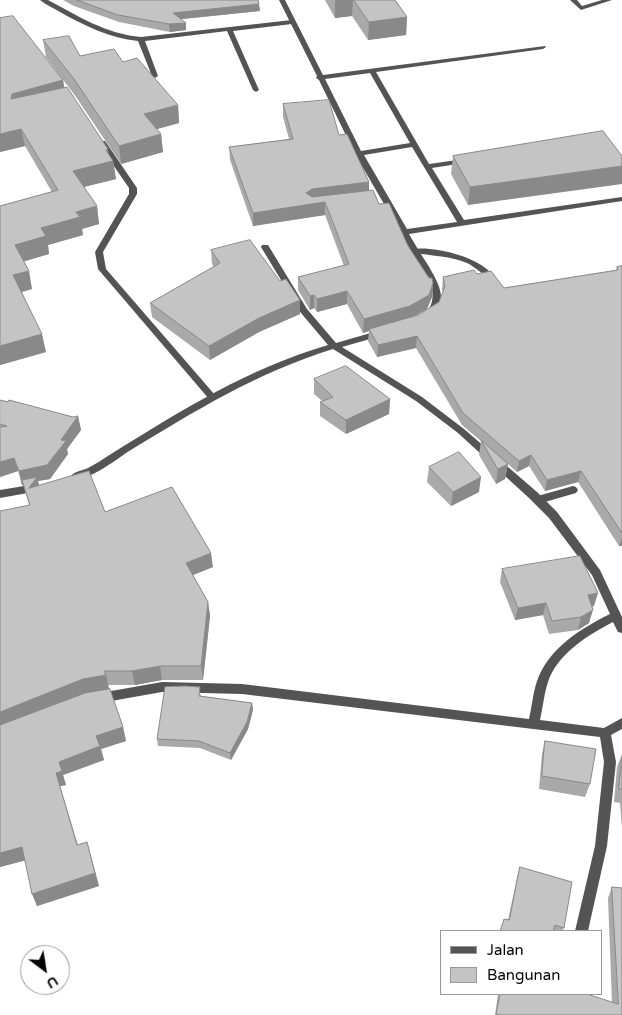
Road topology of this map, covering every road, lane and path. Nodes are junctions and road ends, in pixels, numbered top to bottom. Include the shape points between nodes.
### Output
1 (43, 0) edge
2 (282, 0) edge
3 (573, 0) edge
4 (609, 0) edge
5 (292, 22) junction
6 (229, 29) junction
7 (141, 39) junction
8 (542, 47) dead end
9 (372, 71) junction
10 (155, 76) edge
11 (319, 78) junction
12 (256, 90) dead end
13 (94, 132) edge
14 (414, 145) junction
15 (359, 154) junction
16 (476, 160) edge
17 (428, 166) junction
18 (383, 198) junction
19 (374, 199) edge
20 (622, 199) edge
21 (462, 223) junction
22 (404, 232) junction
23 (265, 247) dead end
24 (415, 251) junction
25 (487, 273) edge
26 (420, 320) edge
27 (387, 331) edge
28 (334, 346) junction
29 (212, 397) junction
30 (64, 480) edge
31 (48, 484) edge
32 (573, 490) dead end
33 (0, 494) edge
34 (538, 500) junction
35 (615, 616) junction
36 (622, 629) edge
37 (87, 700) edge
38 (533, 724) junction
39 (622, 724) edge
40 (604, 732) junction
41 (582, 930) edge

1 - 7 street via 110,35
2 - 5 street
3 - 4 street via 581,8
5 - 6 street
5 - 11 street
6 - 7 street
6 - 12 street
7 - 10 street
8 - 9 street
9 - 11 street
9 - 14 street
11 - 15 street
13 - 29 street via 133,188 133,194 99,252 102,269
14 - 15 street
14 - 17 street
15 - 18 street
16 - 17 street
17 - 21 street
18 - 19 street
18 - 22 street
20 - 21 street
21 - 22 street
22 - 24 street
23 - 28 street via 304,311
24 - 25 street via 467,258
24 - 26 street via 438,296 433,312
27 - 28 street
28 - 29 street via 277,364
28 - 34 street via 454,426
29 - 30 street via 92,470
31 - 33 street
32 - 34 street
34 - 35 street via 553,514 596,573
35 - 36 street
35 - 38 street via 571,645 550,665
37 - 38 street via 162,687 242,689
38 - 40 street
39 - 40 street
40 - 41 street via 610,762 601,846

